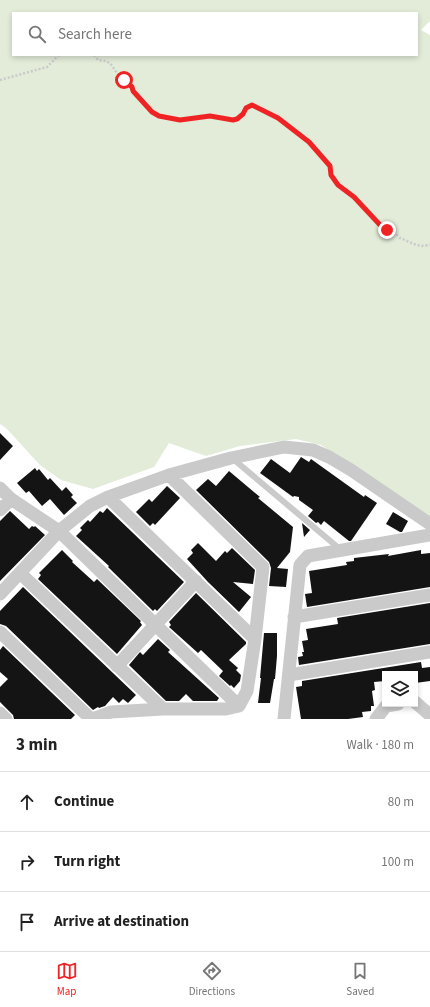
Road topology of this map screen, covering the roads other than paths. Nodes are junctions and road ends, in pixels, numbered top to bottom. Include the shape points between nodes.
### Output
1 (231, 458) junction
2 (169, 475) junction
3 (0, 488) edge
4 (108, 497) junction
5 (11, 499) junction
6 (0, 510) edge
7 (430, 524) edge
8 (59, 531) junction
9 (430, 535) edge
10 (341, 550) junction
11 (20, 573) junction
12 (196, 581) junction
13 (0, 594) edge
14 (430, 595) edge
15 (294, 617) junction
16 (155, 624) junction
17 (0, 632) edge
18 (255, 639) junction
19 (430, 652) edge
20 (117, 666) junction
21 (289, 675) junction
22 (418, 705) edge
23 (239, 706) junction
24 (385, 707) edge
25 (163, 709) junction
26 (0, 713) edge
27 (430, 715) edge
28 (6, 719) edge
29 (91, 719) edge
30 (284, 719) edge
31 (376, 719) edge

1 - 2 street
1 - 7 street via 284,447 313,450 351,470
1 - 10 lane
2 - 4 street
2 - 18 street via 263,566
3 - 5 street
4 - 8 street via 90,506
4 - 12 street
5 - 6 street
5 - 8 street
8 - 11 street
8 - 16 street
9 - 10 street
10 - 15 street via 308,556 300,565
11 - 13 street
11 - 20 street
12 - 16 street
12 - 18 street
14 - 15 street
15 - 21 street
16 - 20 street
16 - 23 street
17 - 29 street
18 - 23 street via 247,691
19 - 21 street
20 - 25 street
21 - 30 street
22 - 27 street
23 - 25 street via 226,709
24 - 31 street
25 - 29 street via 110,712
26 - 28 street

